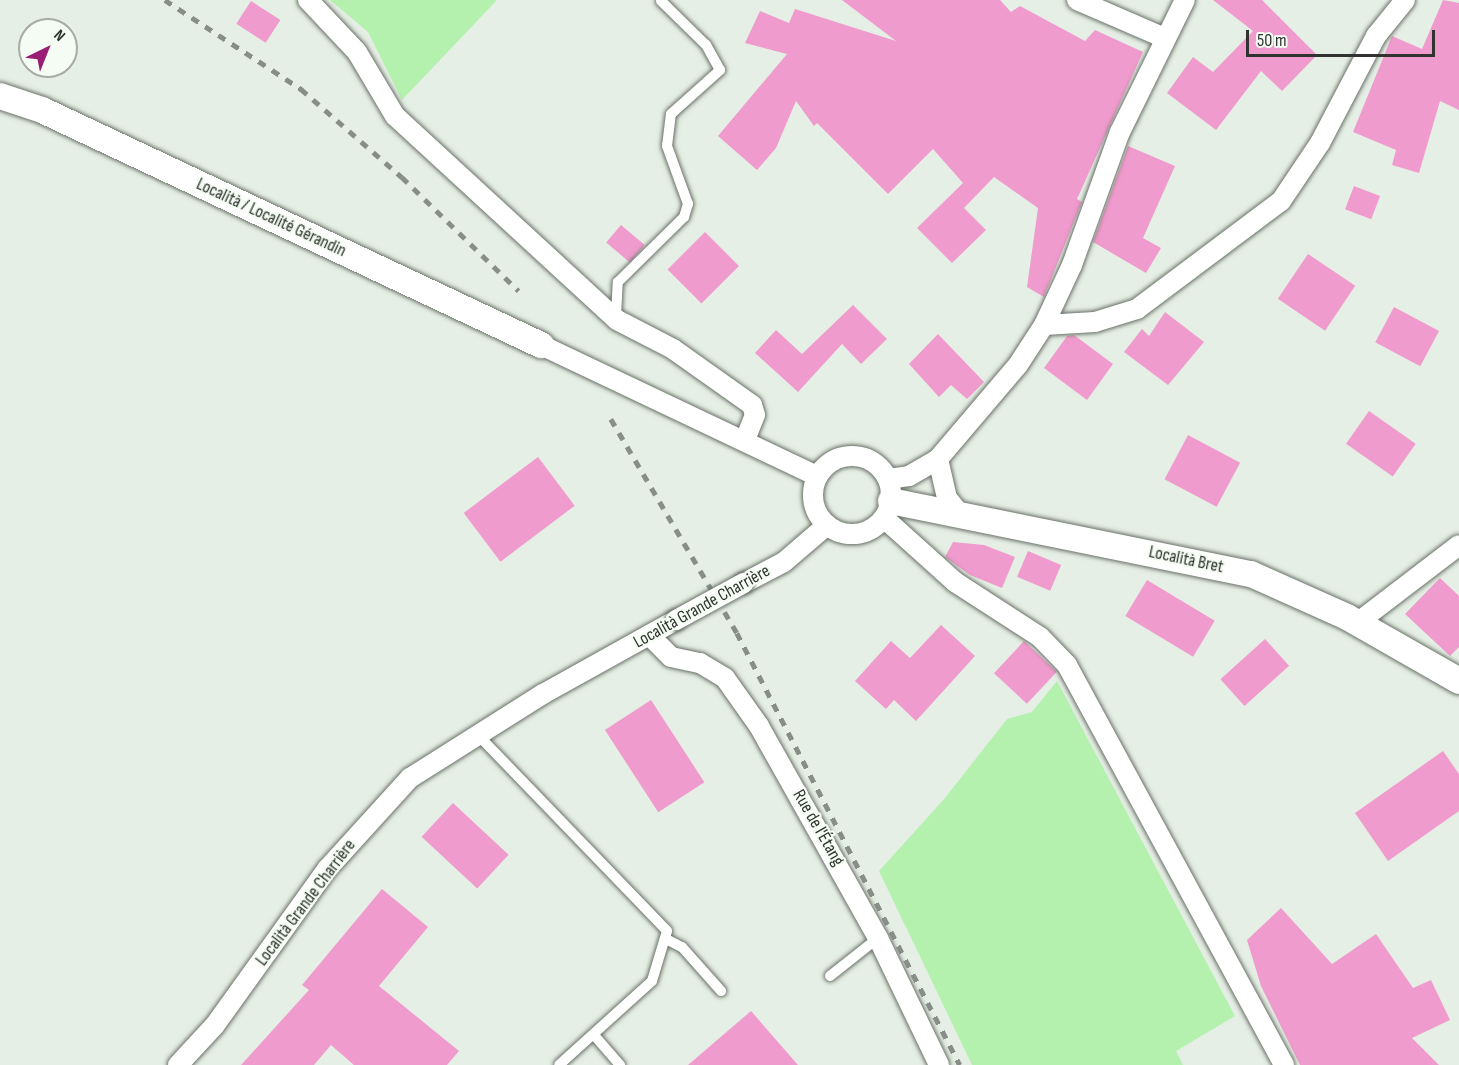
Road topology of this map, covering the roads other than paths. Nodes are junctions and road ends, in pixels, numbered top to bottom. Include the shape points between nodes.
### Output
1 (308, 0) edge
2 (1077, 0) edge
3 (1185, 0) edge
4 (1405, 0) edge
5 (661, 1) edge
6 (1165, 38) junction
7 (0, 96) edge
8 (617, 320) junction
9 (1044, 325) junction
10 (541, 345) joint
11 (745, 440) junction
12 (939, 459) junction
13 (817, 476) junction
14 (888, 499) junction
15 (963, 518) junction
16 (826, 525) junction
17 (1459, 546) edge
18 (1357, 622) junction
19 (649, 635) junction
20 (1459, 681) edge
21 (478, 735) junction
22 (878, 938) junction
23 (666, 939) junction
24 (830, 976) dead end
25 (721, 991) dead end
26 (594, 1035) junction
27 (178, 1065) edge
28 (559, 1065) edge
29 (620, 1065) edge
30 (939, 1065) edge
31 (1284, 1065) edge

1 - 8 street via 357,52 395,116
2 - 6 street
3 - 6 street
4 - 9 street via 1376,36 1320,143 1281,201 1137,309 1095,322
5 - 8 lane via 706,45 720,70 671,114 667,146 688,204 684,217 618,282
6 - 9 street via 1120,132 1072,265
7 - 10 street, Località / Localité Gérandin via 42,110
8 - 11 street via 673,349 752,405 755,415
9 - 12 street via 1018,364
10 - 11 street
11 - 13 street
12 - 14 street via 909,476
12 - 15 street via 947,498
13 - 14 street via 825,466 847,455 872,460
13 - 16 street via 813,502
14 - 15 street, Località Bret
14 - 16 street via 874,528 851,535
14 - 31 street via 955,582 1040,637 1067,665
15 - 18 street, Località Bret via 1251,574
16 - 19 street, Località Grande Charrière, bridge via 791,556
17 - 18 street
18 - 20 street, Località Bret
19 - 21 street, Località Grande Charrière
19 - 22 street, Rue de l'Étang via 671,657 700,663 724,678 759,726
21 - 23 lane via 655,914 667,931
21 - 27 street, Località Grande Charrière via 410,778 328,868 215,1025
22 - 24 lane
22 - 30 street, Rue de l'Étang
23 - 25 lane via 682,947
23 - 26 lane via 652,981
26 - 28 lane
26 - 29 lane

